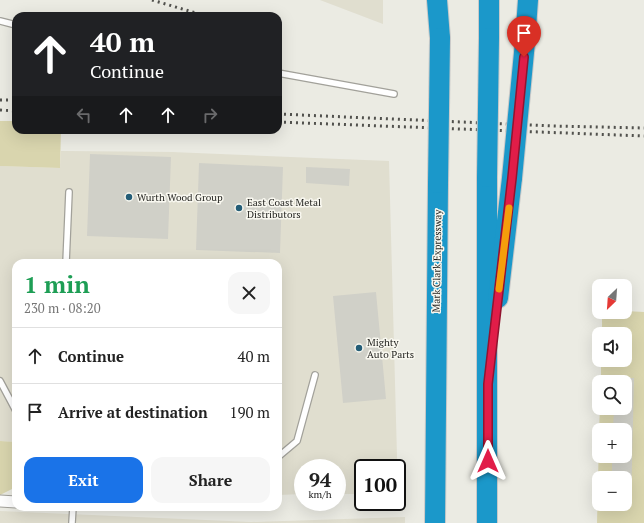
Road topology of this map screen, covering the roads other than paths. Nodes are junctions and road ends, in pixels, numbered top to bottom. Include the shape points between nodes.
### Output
1 (437, 0) edge
2 (440, 0) edge
3 (489, 0) edge
4 (528, 0) edge
5 (0, 21) edge
6 (12, 24) edge
7 (440, 38) junction
8 (282, 74) edge
9 (394, 94) dead end
10 (69, 192) dead end
11 (66, 259) edge
12 (315, 375) dead end
13 (0, 381) edge
14 (488, 384) junction
15 (12, 404) edge
16 (282, 454) edge
17 (0, 501) edge
18 (12, 502) edge
19 (73, 511) edge
20 (72, 523) edge
21 (435, 523) edge
22 (487, 523) edge

1 - 7 highway
2 - 7 highway, Mark Clark Expressway
3 - 14 highway, bridge via 486,176
4 - 14 highway, bridge via 512,178
5 - 6 lane
7 - 21 highway, Mark Clark Expressway, bridge
8 - 9 lane
10 - 11 lane
12 - 16 lane via 297,441
13 - 15 lane
14 - 22 highway
17 - 18 street
19 - 20 lane

